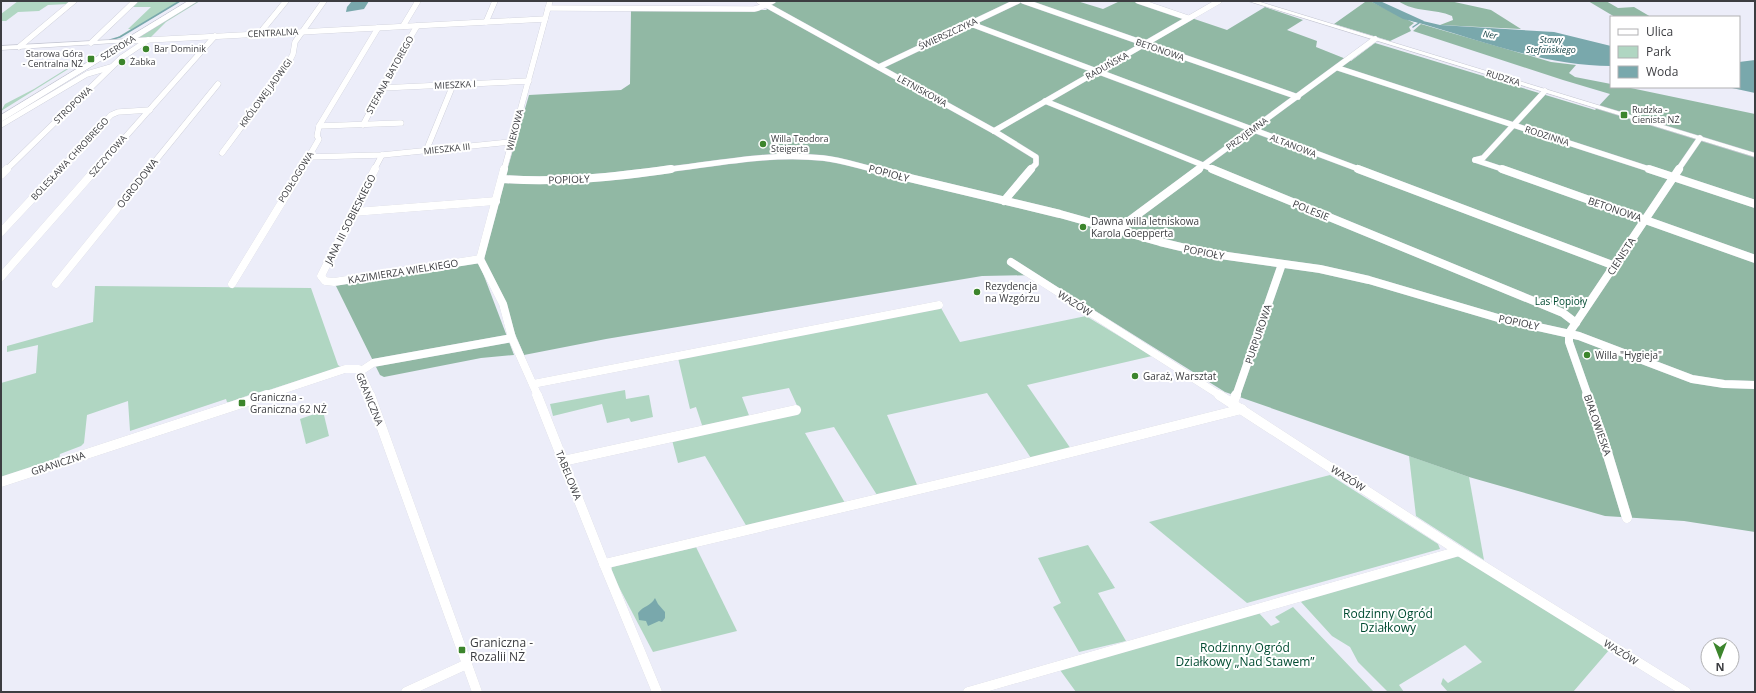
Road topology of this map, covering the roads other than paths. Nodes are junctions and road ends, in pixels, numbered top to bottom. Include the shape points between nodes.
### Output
1 (74, 1) edge
2 (135, 1) edge
3 (186, 1) edge
4 (194, 1) edge
5 (286, 1) edge
6 (324, 1) edge
7 (418, 1) edge
8 (495, 1) edge
9 (550, 1) edge
10 (758, 1) edge
11 (773, 1) edge
12 (1018, 1) edge
13 (1023, 1) edge
14 (1138, 1) edge
15 (1219, 1) edge
16 (1251, 1) edge
17 (766, 5) junction
18 (548, 8) junction
19 (1188, 18) junction
20 (545, 19) junction
21 (486, 22) junction
22 (971, 24) junction
23 (403, 26) junction
24 (417, 26) junction
25 (378, 28) junction
26 (302, 32) junction
27 (259, 34) junction
28 (215, 36) junction
29 (1375, 39) junction
30 (149, 40) junction
31 (129, 41) junction
32 (118, 42) junction
33 (91, 43) junction
34 (1145, 44) junction
35 (19, 47) junction
36 (1, 48) edge
37 (111, 67) junction
38 (879, 67) junction
39 (1338, 68) junction
40 (1097, 72) junction
41 (529, 81) junction
42 (218, 84) dead end
43 (453, 85) junction
44 (381, 88) junction
45 (1545, 91) junction
46 (1298, 97) junction
47 (1044, 101) junction
48 (150, 110) junction
49 (1, 114) edge
50 (1, 119) edge
51 (400, 123) dead end
52 (1, 125) edge
53 (363, 125) junction
54 (1514, 125) junction
55 (320, 126) junction
56 (994, 131) junction
57 (1252, 131) junction
58 (1700, 138) junction
59 (511, 142) junction
60 (426, 151) junction
61 (222, 153) dead end
62 (382, 155) junction
63 (1755, 155) edge
64 (308, 157) junction
65 (1204, 166) junction
66 (1, 176) edge
67 (1673, 177) junction
68 (503, 179) junction
69 (496, 201) junction
70 (1004, 201) junction
71 (1755, 204) edge
72 (354, 212) junction
73 (1644, 220) junction
74 (1118, 229) junction
75 (1, 232) edge
76 (480, 259) junction
77 (1755, 259) edge
78 (1011, 262) dead end
79 (1282, 264) junction
80 (1615, 266) junction
81 (1, 277) edge
82 (325, 281) joint
83 (56, 284) dead end
84 (232, 284) dead end
85 (939, 305) dead end
86 (1576, 323) junction
87 (1569, 333) junction
88 (512, 338) junction
89 (361, 371) junction
90 (533, 384) junction
91 (1755, 385) edge
92 (1238, 406) junction
93 (796, 410) dead end
94 (563, 461) junction
95 (1, 482) edge
96 (1627, 518) dead end
97 (1459, 551) junction
98 (604, 564) junction
99 (467, 664) junction
100 (406, 692) edge
101 (477, 692) edge
102 (657, 692) edge
103 (968, 692) edge
104 (1686, 692) edge

1 - 35 street
2 - 33 street
3 - 32 main road, SZEROKA
4 - 31 main road, SZEROKA
5 - 27 street
6 - 26 street, KRÓLOWEJ JADWIGI
7 - 23 street
8 - 21 street
9 - 18 street, WIEKOWA
10 - 17 street, LETNISKOWA
11 - 17 street
12 - 22 street, ŚWIERSZCZYKA
13 - 34 street, BETONOWA
14 - 19 street
15 - 19 street, RADUŃSKA
16 - 29 street, RUDZKA
17 - 18 street via 754,9
17 - 38 street, LETNISKOWA
18 - 20 street, WIEKOWA
19 - 34 street, RADUŃSKA
20 - 21 street, CENTRALNA
20 - 41 street, WIEKOWA
21 - 24 street, CENTRALNA
22 - 38 street, ŚWIERSZCZYKA
22 - 40 street, ALTANOWA
23 - 24 street, CENTRALNA
23 - 25 street, CENTRALNA
24 - 44 street, STEFANA BATOREGO
25 - 26 street, CENTRALNA
25 - 55 street, PODŁOGOWA
26 - 27 street, CENTRALNA
26 - 61 street, KRÓLOWEJ JADWIGI via 293,46 293,54 288,64
27 - 28 street, CENTRALNA
28 - 30 street, CENTRALNA
28 - 48 street, SZCZYTOWA
29 - 39 street, PRZYJEMNA
29 - 45 street, RUDZKA
30 - 31 street, CENTRALNA
30 - 37 street, STROPOWA
31 - 32 street, CENTRALNA
31 - 50 main road, SZEROKA
32 - 33 street, CENTRALNA
32 - 49 main road, SZEROKA
33 - 35 street, CENTRALNA
34 - 40 street, RADUŃSKA
34 - 46 street, BETONOWA
35 - 36 street, CENTRALNA
37 - 52 street via 86,74
37 - 66 street, STROPOWA
38 - 56 street, LETNISKOWA
39 - 46 street, PRZYJEMNA
39 - 54 street, RODZINNA
40 - 47 street, RADUŃSKA
40 - 57 street, ALTANOWA
41 - 43 street, MIESZKA I
41 - 59 street, WIEKOWA
42 - 83 street, OGRODOWA
43 - 44 street, MIESZKA I
43 - 60 street
44 - 53 street, STEFANA BATOREGO
45 - 54 street
45 - 58 street, RUDZKA
46 - 57 street, PRZYJEMNA
47 - 56 street, RADUŃSKA
47 - 65 street, POLESIE
48 - 75 street, BOLESŁAWA CHROBREGO via 118,112 111,116
48 - 81 street, SZCZYTOWA
51 - 53 street, STEFANA BATOREGO
53 - 55 street, STEFANA BATOREGO
54 - 67 street, RODZINNA
54 - 73 street, BETONOWA via 1483,158 1475,160
55 - 64 street, PODŁOGOWA via 317,136 319,139
56 - 70 street, LETNISKOWA via 1036,157 1036,164
57 - 65 street, PRZYJEMNA
57 - 80 street, ALTANOWA
58 - 63 street, RUDZKA
58 - 67 street, CIENISTA
59 - 60 street, MIESZKA III
59 - 68 street, WIEKOWA
60 - 62 street, MIESZKA III
62 - 64 street, MIESZKA III
62 - 72 street, JANA III SOBIESKIEGO
64 - 84 street, PODŁOGOWA
65 - 74 street, PRZYJEMNA
65 - 86 street, POLESIE via 1563,313
67 - 71 street, RODZINNA
67 - 73 street, CIENISTA
68 - 69 street, WIEKOWA
68 - 70 street, POPIOŁY via 606,178 767,157 813,157 864,166
69 - 72 street
69 - 76 street, WIEKOWA
70 - 74 street, POPIOŁY
72 - 82 street, JANA III SOBIESKIEGO via 320,276
73 - 77 street, BETONOWA
73 - 80 street, CIENISTA
74 - 79 street, POPIOŁY via 1206,253
76 - 82 street, KAZIMIERZA WIELKIEGO via 334,282
76 - 88 street, TABELOWA via 503,304
78 - 92 street, WAZÓW
79 - 87 street, POPIOŁY via 1369,280 1498,318
79 - 92 street, PURPUROWA
80 - 86 street, CIENISTA
85 - 90 street
86 - 87 street, CIENISTA
87 - 91 street, POPIOŁY via 1692,379
87 - 96 street, BIAŁOWIESKA via 1569,342
88 - 89 street via 373,363
88 - 90 street, TABELOWA
89 - 95 street, GRANICZNA via 356,368 345,369
89 - 99 street, GRANICZNA
90 - 94 street, TABELOWA
92 - 97 street, WAZÓW
92 - 98 street via 1123,441
93 - 94 street
94 - 98 street, TABELOWA
97 - 103 street
97 - 104 street, WAZÓW
98 - 102 street, TABELOWA
99 - 100 street
99 - 101 street, GRANICZNA

